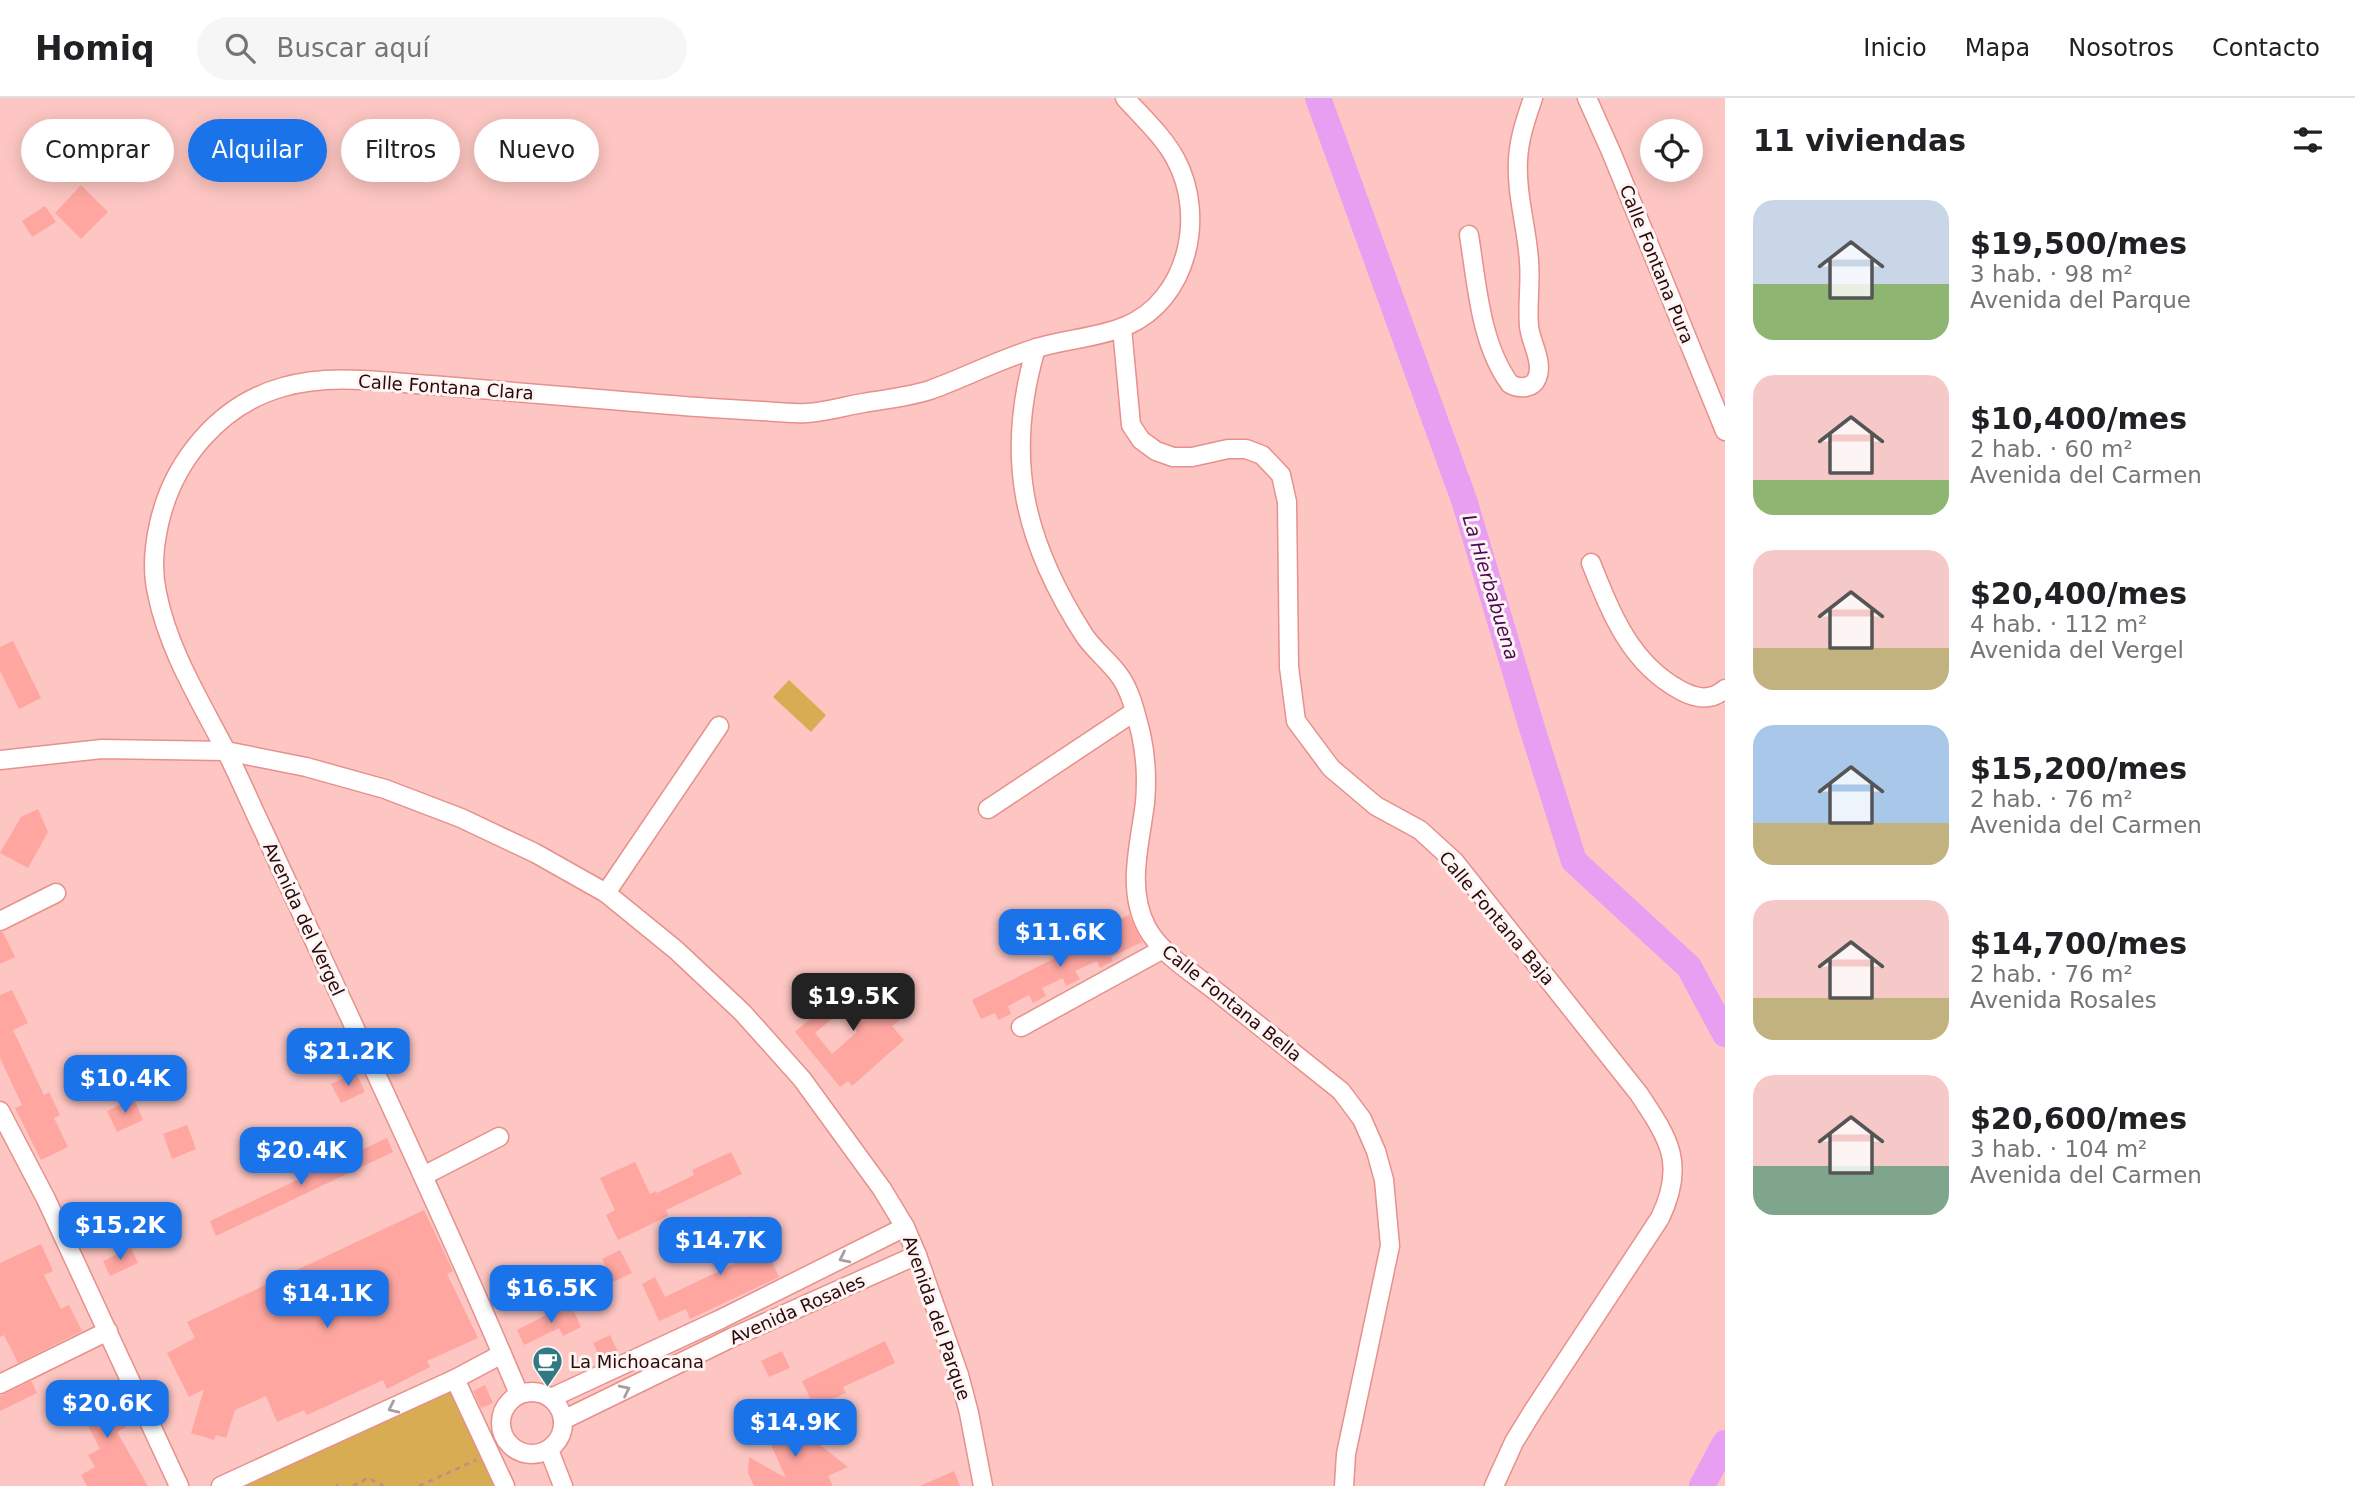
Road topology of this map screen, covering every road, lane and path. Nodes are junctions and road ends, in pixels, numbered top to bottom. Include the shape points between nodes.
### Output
1 (1125, 98) edge
2 (1532, 98) edge
3 (1587, 98) edge
4 (1469, 235) dead end
5 (1122, 328) junction
6 (1036, 348) junction
7 (1725, 431) edge
8 (1591, 563) dead end
9 (1725, 689) edge
10 (1134, 712) junction
11 (719, 726) dead end
12 (226, 751) junction
13 (0, 761) edge
14 (988, 809) dead end
15 (56, 893) dead end
16 (606, 893) junction
17 (0, 921) edge
18 (1163, 949) junction
19 (1021, 1027) dead end
20 (0, 1111) edge
21 (499, 1137) dead end
22 (423, 1176) junction
23 (905, 1227) junction
24 (918, 1255) junction
25 (721, 1319) junction
26 (108, 1331) junction
27 (731, 1338) junction
28 (502, 1354) junction
29 (454, 1379) junction
30 (0, 1384) edge
31 (519, 1394) junction
32 (551, 1398) junction
33 (563, 1420) junction
34 (503, 1436) junction
35 (489, 1450) junction
36 (549, 1450) junction
37 (179, 1486) edge
38 (222, 1486) edge
39 (353, 1486) edge
40 (384, 1486) edge
41 (418, 1486) edge
42 (505, 1486) edge
43 (563, 1486) edge
44 (983, 1486) edge
45 (1344, 1486) edge
46 (1494, 1486) edge

1 - 5 street via 1177,162 1188,191 1191,222 1186,253 1173,283 1144,317
2 - 4 street via 1518,161 1529,262 1529,327 1539,367 1533,384 1510,384 1499,370
3 - 7 street, Calle Fontana Pura
5 - 6 street
5 - 46 street, Calle Fontana Baja via 1131,425 1142,440 1173,457 1246,449 1262,455 1281,475 1287,502 1289,667 1296,721 1331,768 1376,806 1420,830 1455,862 1639,1094 1668,1142 1672,1180 1660,1218 1533,1411
6 - 10 street, Calle Fontana Bella via 1021,421 1021,470 1029,517 1043,562 1063,603 1089,642 1121,677
6 - 12 street, Calle Fontana Clara via 925,392 808,413 340,380 286,386 252,400 214,426 183,463 160,517 155,555 157,594 177,655
8 - 9 street via 1612,615 1630,647 1651,671 1695,697 1714,698
10 - 14 street
10 - 18 street, Calle Fontana Bella via 1144,752 1146,787 1136,893 1147,929
11 - 16 street
12 - 13 street, Avenida del Parque via 102,749
12 - 16 street, Avenida del Parque via 306,767 423,803 523,846
12 - 22 street, Avenida del Vergel
15 - 17 street
16 - 23 street, Avenida del Parque via 709,980 773,1046 830,1115
18 - 19 street
18 - 45 street, Calle Fontana Bella via 1341,1091 1362,1119 1376,1150 1384,1180 1390,1246 1346,1454
20 - 26 street
21 - 22 street
22 - 28 street, Avenida del Vergel
23 - 24 street, Avenida del Parque
23 -> 25 street, Avenida Rosales
24 - 27 street, Avenida Rosales
24 - 44 street, Avenida del Parque via 959,1375
25 - 27 street
25 - 32 street, Avenida Rosales
26 - 30 street
26 - 37 street
33 -> 27 street, Avenida Rosales
28 - 29 street
28 - 31 street, Avenida del Vergel
29 - 35 street
29 -> 38 street
31 - 32 street via 541,1393
31 - 34 street via 501,1416
32 - 33 street
33 - 36 street via 560,1437
34 - 35 street
34 - 36 street via 518,1451 539,1454
35 - 41 path
35 - 42 street
36 - 43 street
39 - 40 path via 368,1478

